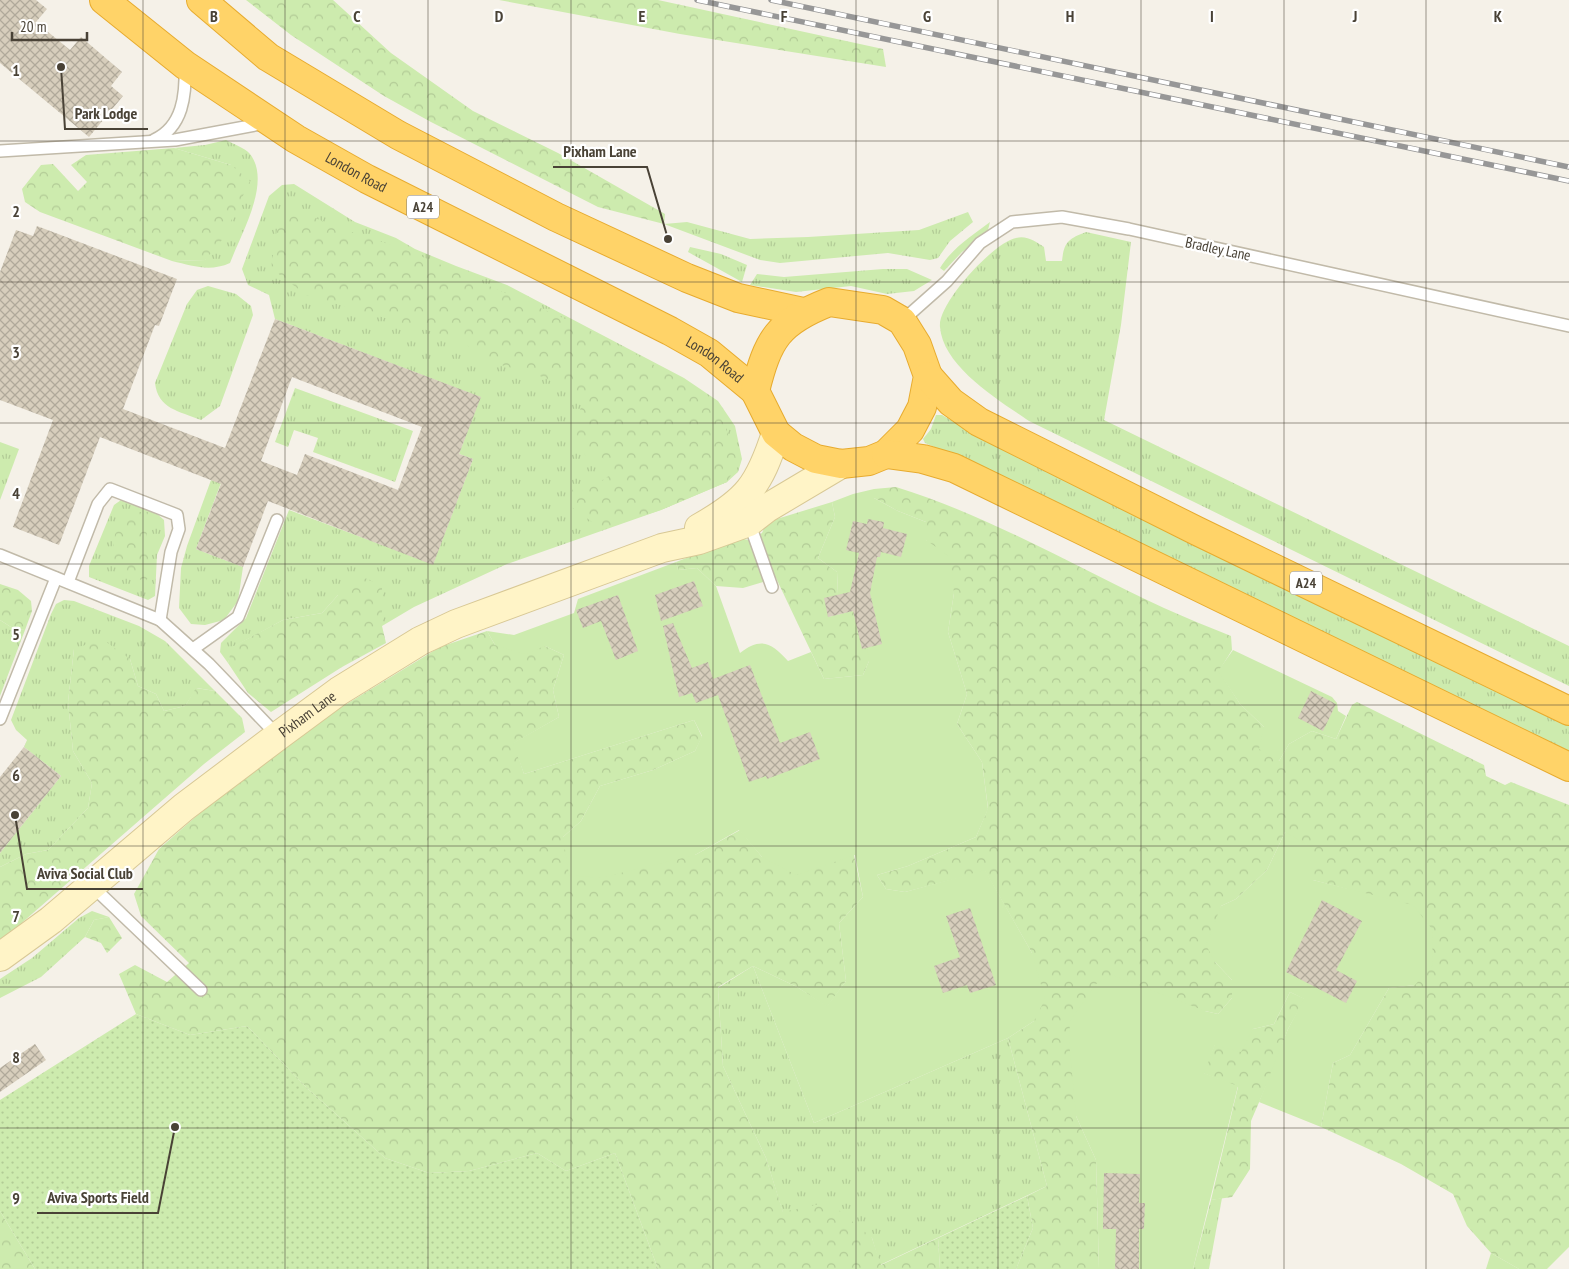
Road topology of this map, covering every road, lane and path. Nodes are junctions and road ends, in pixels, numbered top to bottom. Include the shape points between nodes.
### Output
1 (104, 0) edge
2 (201, 0) edge
3 (185, 65) junction
4 (268, 122) junction
5 (150, 142) junction
6 (0, 151) edge
7 (804, 312) junction
8 (902, 321) junction
9 (1569, 326) edge
10 (928, 376) junction
11 (755, 391) junction
12 (776, 433) junction
13 (886, 454) junction
14 (841, 464) junction
15 (277, 520) dead end
16 (749, 522) junction
17 (662, 548) junction
18 (0, 555) edge
19 (56, 578) junction
20 (68, 582) junction
21 (772, 587) dead end
22 (160, 620) junction
23 (193, 649) junction
24 (1569, 711) edge
25 (0, 719) edge
26 (278, 736) junction
27 (1569, 767) edge
28 (91, 885) junction
29 (0, 957) edge
30 (201, 990) dead end

1 - 3 highway, London Road / A24
2 - 7 highway via 268,57 398,135 539,208 738,298
3 - 4 highway, London Road / A24
3 - 5 lane via 184,100 177,117 166,134
4 - 5 lane
4 - 11 highway, London Road / A24 via 367,179 670,331 709,353
5 - 6 lane
7 - 8 highway via 829,302 883,310
7 - 11 highway via 778,332 763,359
8 - 9 lane, Bradley Lane via 946,281 980,243 1012,222 1062,217
8 - 10 highway via 917,344
10 - 13 highway via 922,407 910,430
10 - 24 highway, A24 via 951,402 995,430
11 - 12 highway
12 - 14 highway via 816,459
12 - 17 main road, Pixham Lane via 762,474 740,501
13 - 14 highway via 869,461
13 - 27 highway via 923,458 954,468
14 - 16 main road, Pixham Lane
15 - 23 lane via 238,617
16 - 17 main road, Pixham Lane via 699,540
16 - 21 lane
17 - 26 main road, Pixham Lane via 420,640 339,691
18 - 19 lane
19 - 20 lane
19 - 25 lane
20 - 22 lane
20 - 22 lane via 98,504 110,489 177,515 179,528 171,552
22 - 23 lane
23 - 26 lane
26 - 28 main road, Pixham Lane via 184,807
28 - 29 main road, Pixham Lane via 51,920
28 - 30 lane

